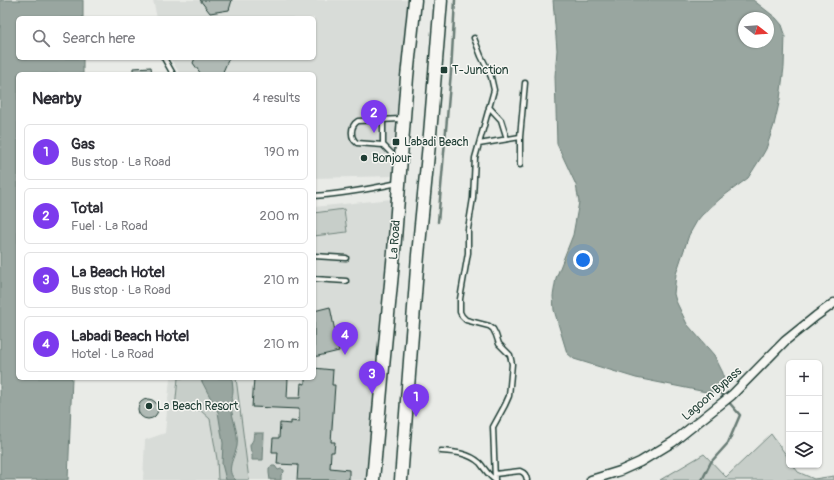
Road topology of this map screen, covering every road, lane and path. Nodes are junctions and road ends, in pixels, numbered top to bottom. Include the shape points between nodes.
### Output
1 (415, 0) edge
2 (441, 0) edge
3 (474, 38) dead end
4 (165, 60) edge
5 (172, 72) edge
6 (525, 83) dead end
7 (489, 108) junction
8 (404, 119) junction
9 (383, 120) junction
10 (520, 136) junction
11 (507, 139) junction
12 (479, 144) junction
13 (383, 145) junction
14 (400, 162) junction
15 (520, 164) dead end
16 (399, 183) junction
17 (316, 196) edge
18 (316, 256) edge
19 (346, 258) dead end
20 (316, 279) edge
21 (346, 281) dead end
22 (834, 303) edge
23 (441, 451) dead end
24 (494, 474) junction
25 (404, 478) edge
26 (374, 480) edge
27 (495, 480) edge
28 (527, 480) edge
29 (591, 480) edge

1 - 8 main road, La Road
2 - 25 main road, La Road via 418,255
3 - 7 lane via 494,90
4 - 5 lane
6 - 10 lane
7 - 11 lane via 501,120
7 - 12 lane
8 - 9 lane
8 - 14 main road, La Road
9 - 13 lane
9 - 13 lane via 358,121 352,128 353,138 357,143
10 - 11 lane
10 - 15 lane
11 - 12 lane
12 - 24 lane via 475,158 468,253 460,312 466,320 493,329 499,344 510,355 512,364 509,396 493,427
13 - 14 lane
14 - 16 main road, La Road
16 - 17 lane
16 - 26 main road, La Road
18 - 19 lane
20 - 21 lane
22 - 29 street, Lagoon Bypass via 785,341 732,395 673,442 640,462
23 - 27 lane via 465,454 479,462
24 - 27 lane
24 - 28 lane via 520,471 524,472

